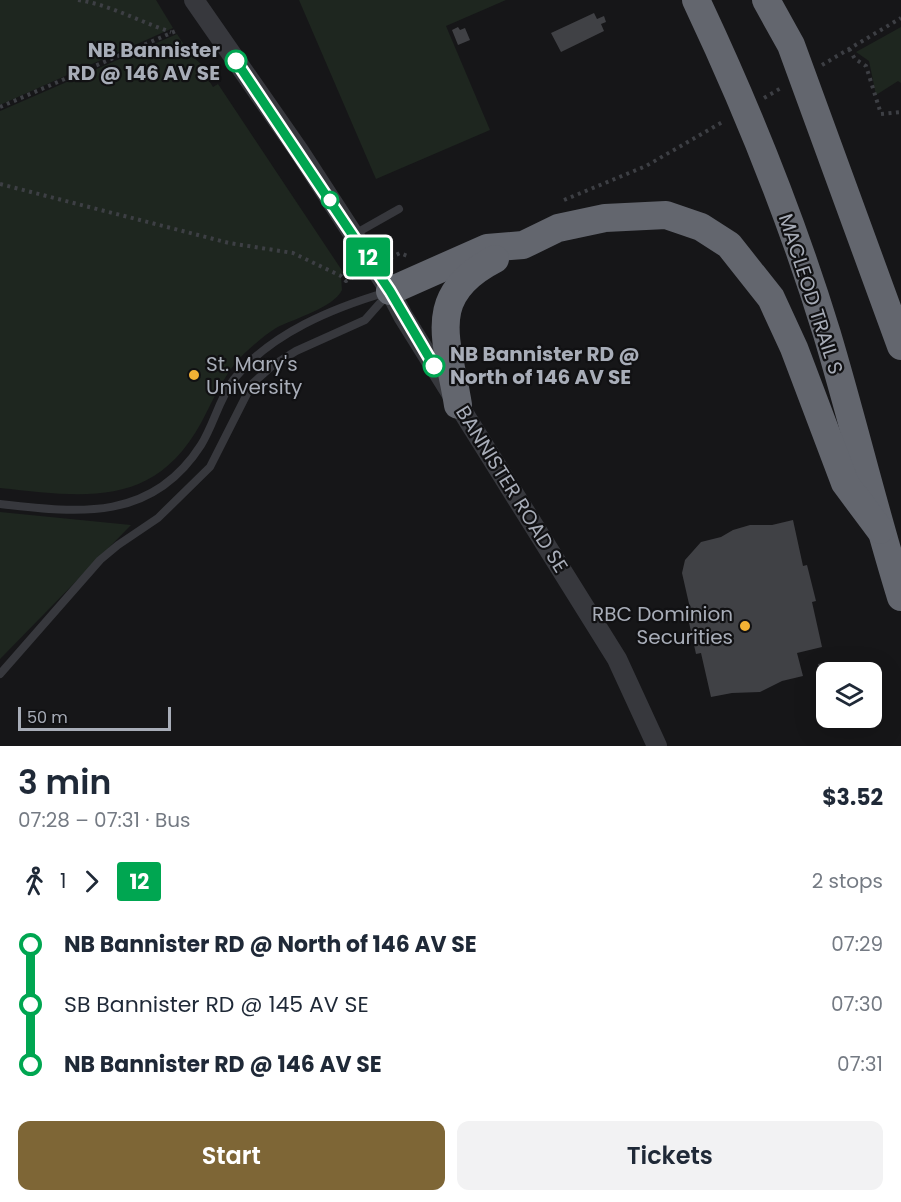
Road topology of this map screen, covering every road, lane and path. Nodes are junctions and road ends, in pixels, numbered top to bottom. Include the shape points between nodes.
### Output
1 (78, 0) edge
2 (194, 0) edge
3 (696, 0) edge
4 (766, 0) edge
5 (786, 0) edge
6 (901, 18) edge
7 (178, 30) dead end
8 (172, 32) junction
9 (791, 45) junction
10 (849, 49) junction
11 (819, 66) dead end
12 (790, 84) dead end
13 (760, 101) dead end
14 (0, 107) edge
15 (901, 112) edge
16 (730, 118) dead end
17 (0, 184) edge
18 (560, 202) dead end
19 (399, 209) dead end
20 (353, 235) junction
21 (523, 245) junction
22 (346, 281) dead end
23 (390, 291) junction
24 (901, 346) edge
25 (458, 405) junction
26 (0, 504) edge
27 (880, 530) junction
28 (901, 597) edge
29 (0, 674) edge
30 (657, 746) edge

1 - 8 path via 102,4
2 - 20 street, BANNISTER ROAD SE
3 - 27 highway, MACLEOD TRAIL S via 737,89 796,243 827,334
4 - 9 highway
5 - 9 highway
6 - 10 path
7 - 8 path
8 - 14 path
9 - 24 highway
10 - 11 path
10 - 15 path via 866,66 881,114
12 - 13 path
16 - 18 path via 646,166
17 - 22 path via 229,243 293,253
19 - 20 lane
20 - 23 street, BANNISTER ROAD SE
21 - 23 highway via 487,248
21 - 25 highway via 471,271 450,300 445,334
21 - 27 highway via 558,228 605,218 666,215 701,227 729,245 756,276 776,308 845,483
23 - 25 street, BANNISTER ROAD SE
23 - 26 lane via 348,304 286,335 264,351 221,399 202,443 186,466 149,495 87,511
23 - 29 lane via 365,320 296,351 252,384 210,467 158,518 100,560
25 - 30 street, BANNISTER ROAD SE via 617,659
27 - 28 highway, MACLEOD TRAIL S

